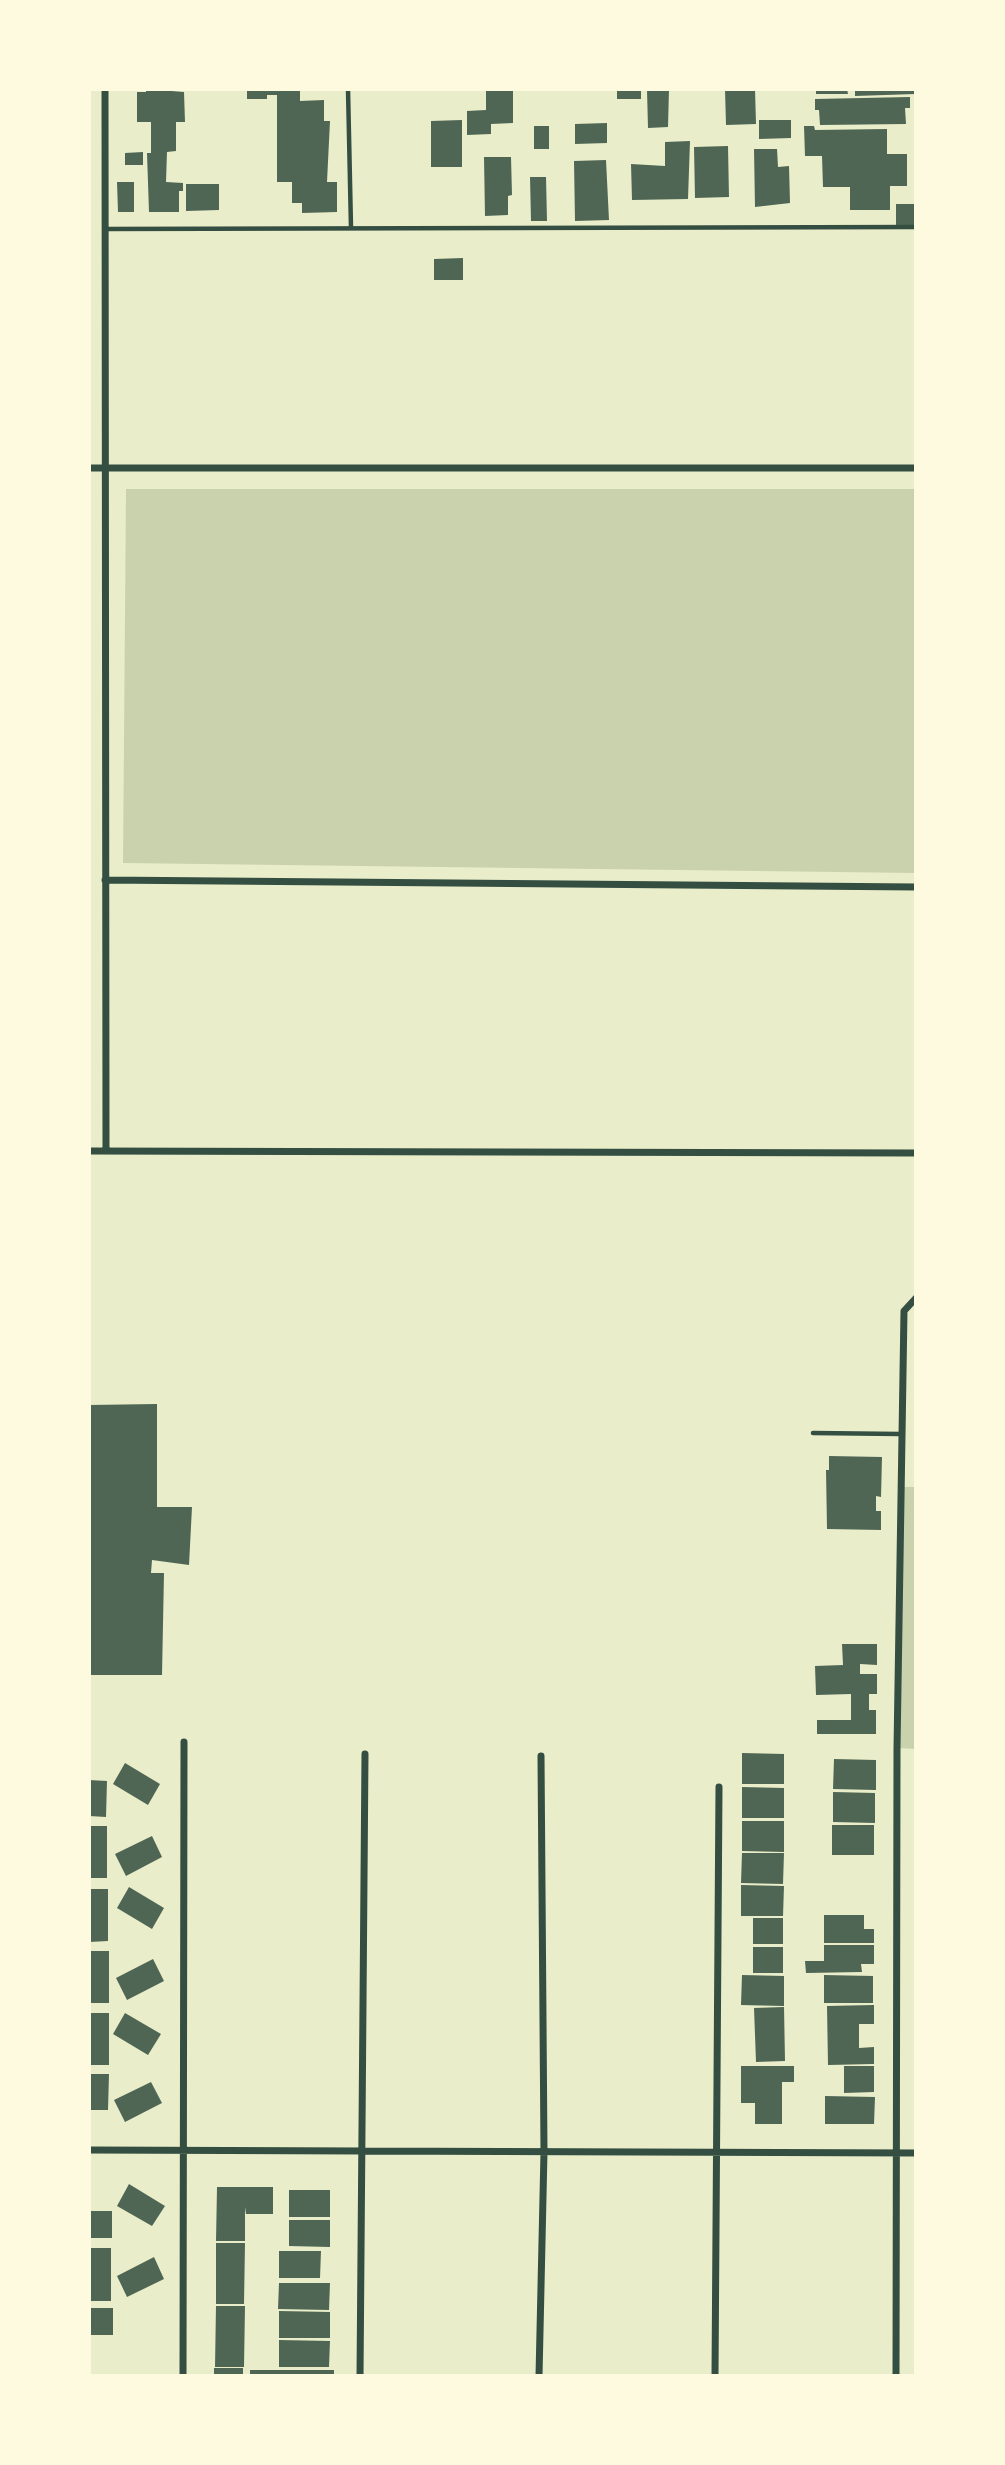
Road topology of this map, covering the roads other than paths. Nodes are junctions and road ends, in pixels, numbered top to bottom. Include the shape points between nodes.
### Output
1 (105, 89) edge
2 (348, 89) edge
3 (916, 227) edge
4 (351, 228) junction
5 (105, 229) junction
6 (89, 468) edge
7 (106, 468) junction
8 (916, 468) edge
9 (105, 880) junction
10 (916, 887) edge
11 (89, 1150) edge
12 (106, 1151) junction
13 (916, 1153) edge
14 (916, 1298) edge
15 (813, 1433) dead end
16 (902, 1434) junction
17 (184, 1742) dead end
18 (365, 1754) dead end
19 (541, 1756) dead end
20 (719, 1787) dead end
21 (89, 2150) edge
22 (185, 2151) junction
23 (363, 2151) junction
24 (544, 2152) junction
25 (714, 2152) junction
26 (895, 2153) junction
27 (916, 2153) edge
28 (183, 2376) edge
29 (360, 2376) edge
30 (539, 2376) edge
31 (715, 2376) edge
32 (896, 2376) edge

1 - 5 street
2 - 4 lane
3 - 4 lane
4 - 5 lane
5 - 7 street
6 - 7 street
7 - 8 street
7 - 9 street
9 - 10 street
9 - 12 street
11 - 12 street
12 - 13 street
14 - 16 street via 904,1311
15 - 16 lane
16 - 26 street
17 - 22 street
18 - 23 street
19 - 24 street
20 - 25 street
21 - 22 street
22 - 23 street
22 - 28 street
23 - 24 street
23 - 29 street
24 - 25 street
24 - 30 street
25 - 26 street
25 - 31 street
26 - 27 street
26 - 32 street

